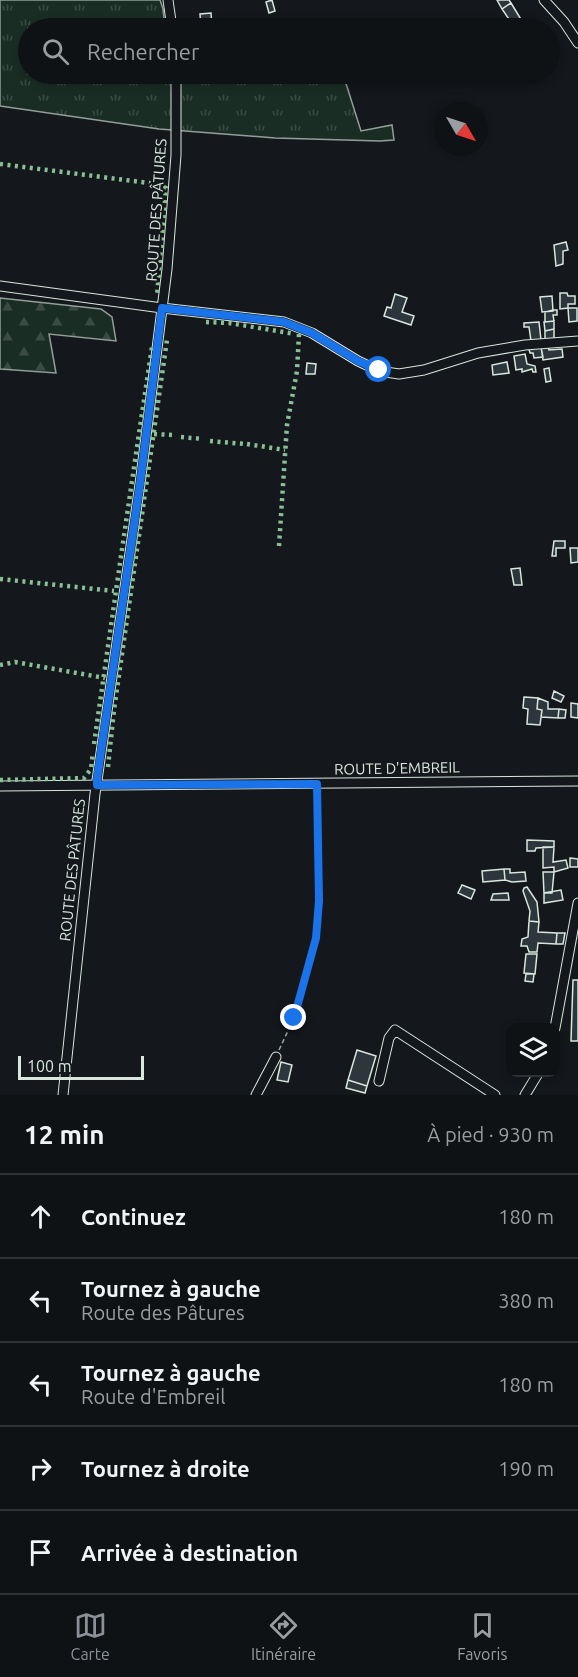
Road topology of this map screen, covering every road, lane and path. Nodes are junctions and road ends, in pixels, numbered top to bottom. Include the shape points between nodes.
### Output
1 (168, 0) edge
2 (544, 0) edge
3 (171, 18) edge
4 (578, 43) edge
5 (176, 84) edge
6 (0, 286) edge
7 (162, 308) junction
8 (578, 341) edge
9 (578, 780) edge
10 (317, 784) junction
11 (97, 785) junction
12 (0, 786) edge
13 (578, 903) edge
14 (556, 1023) edge
15 (276, 1057) joint
16 (536, 1077) edge
17 (379, 1081) dead end
18 (63, 1095) edge
19 (256, 1095) edge
20 (495, 1095) edge
21 (525, 1095) edge

1 - 3 street
2 - 4 street
5 - 7 street, ROUTE DES PÂTURES via 176,155
6 - 7 street
7 - 8 street via 284,322 312,333 358,361 399,374 478,353
7 - 11 street, ROUTE DES PÂTURES
9 - 10 street, ROUTE D'EMBREIL
10 - 11 street, ROUTE D'EMBREIL
10 - 15 path via 316,938 294,1018
11 - 12 street, ROUTE D'EMBREIL
11 - 18 street, ROUTE DES PÂTURES
13 - 14 street
15 - 19 street
16 - 21 street
17 - 20 street via 389,1038 395,1030

